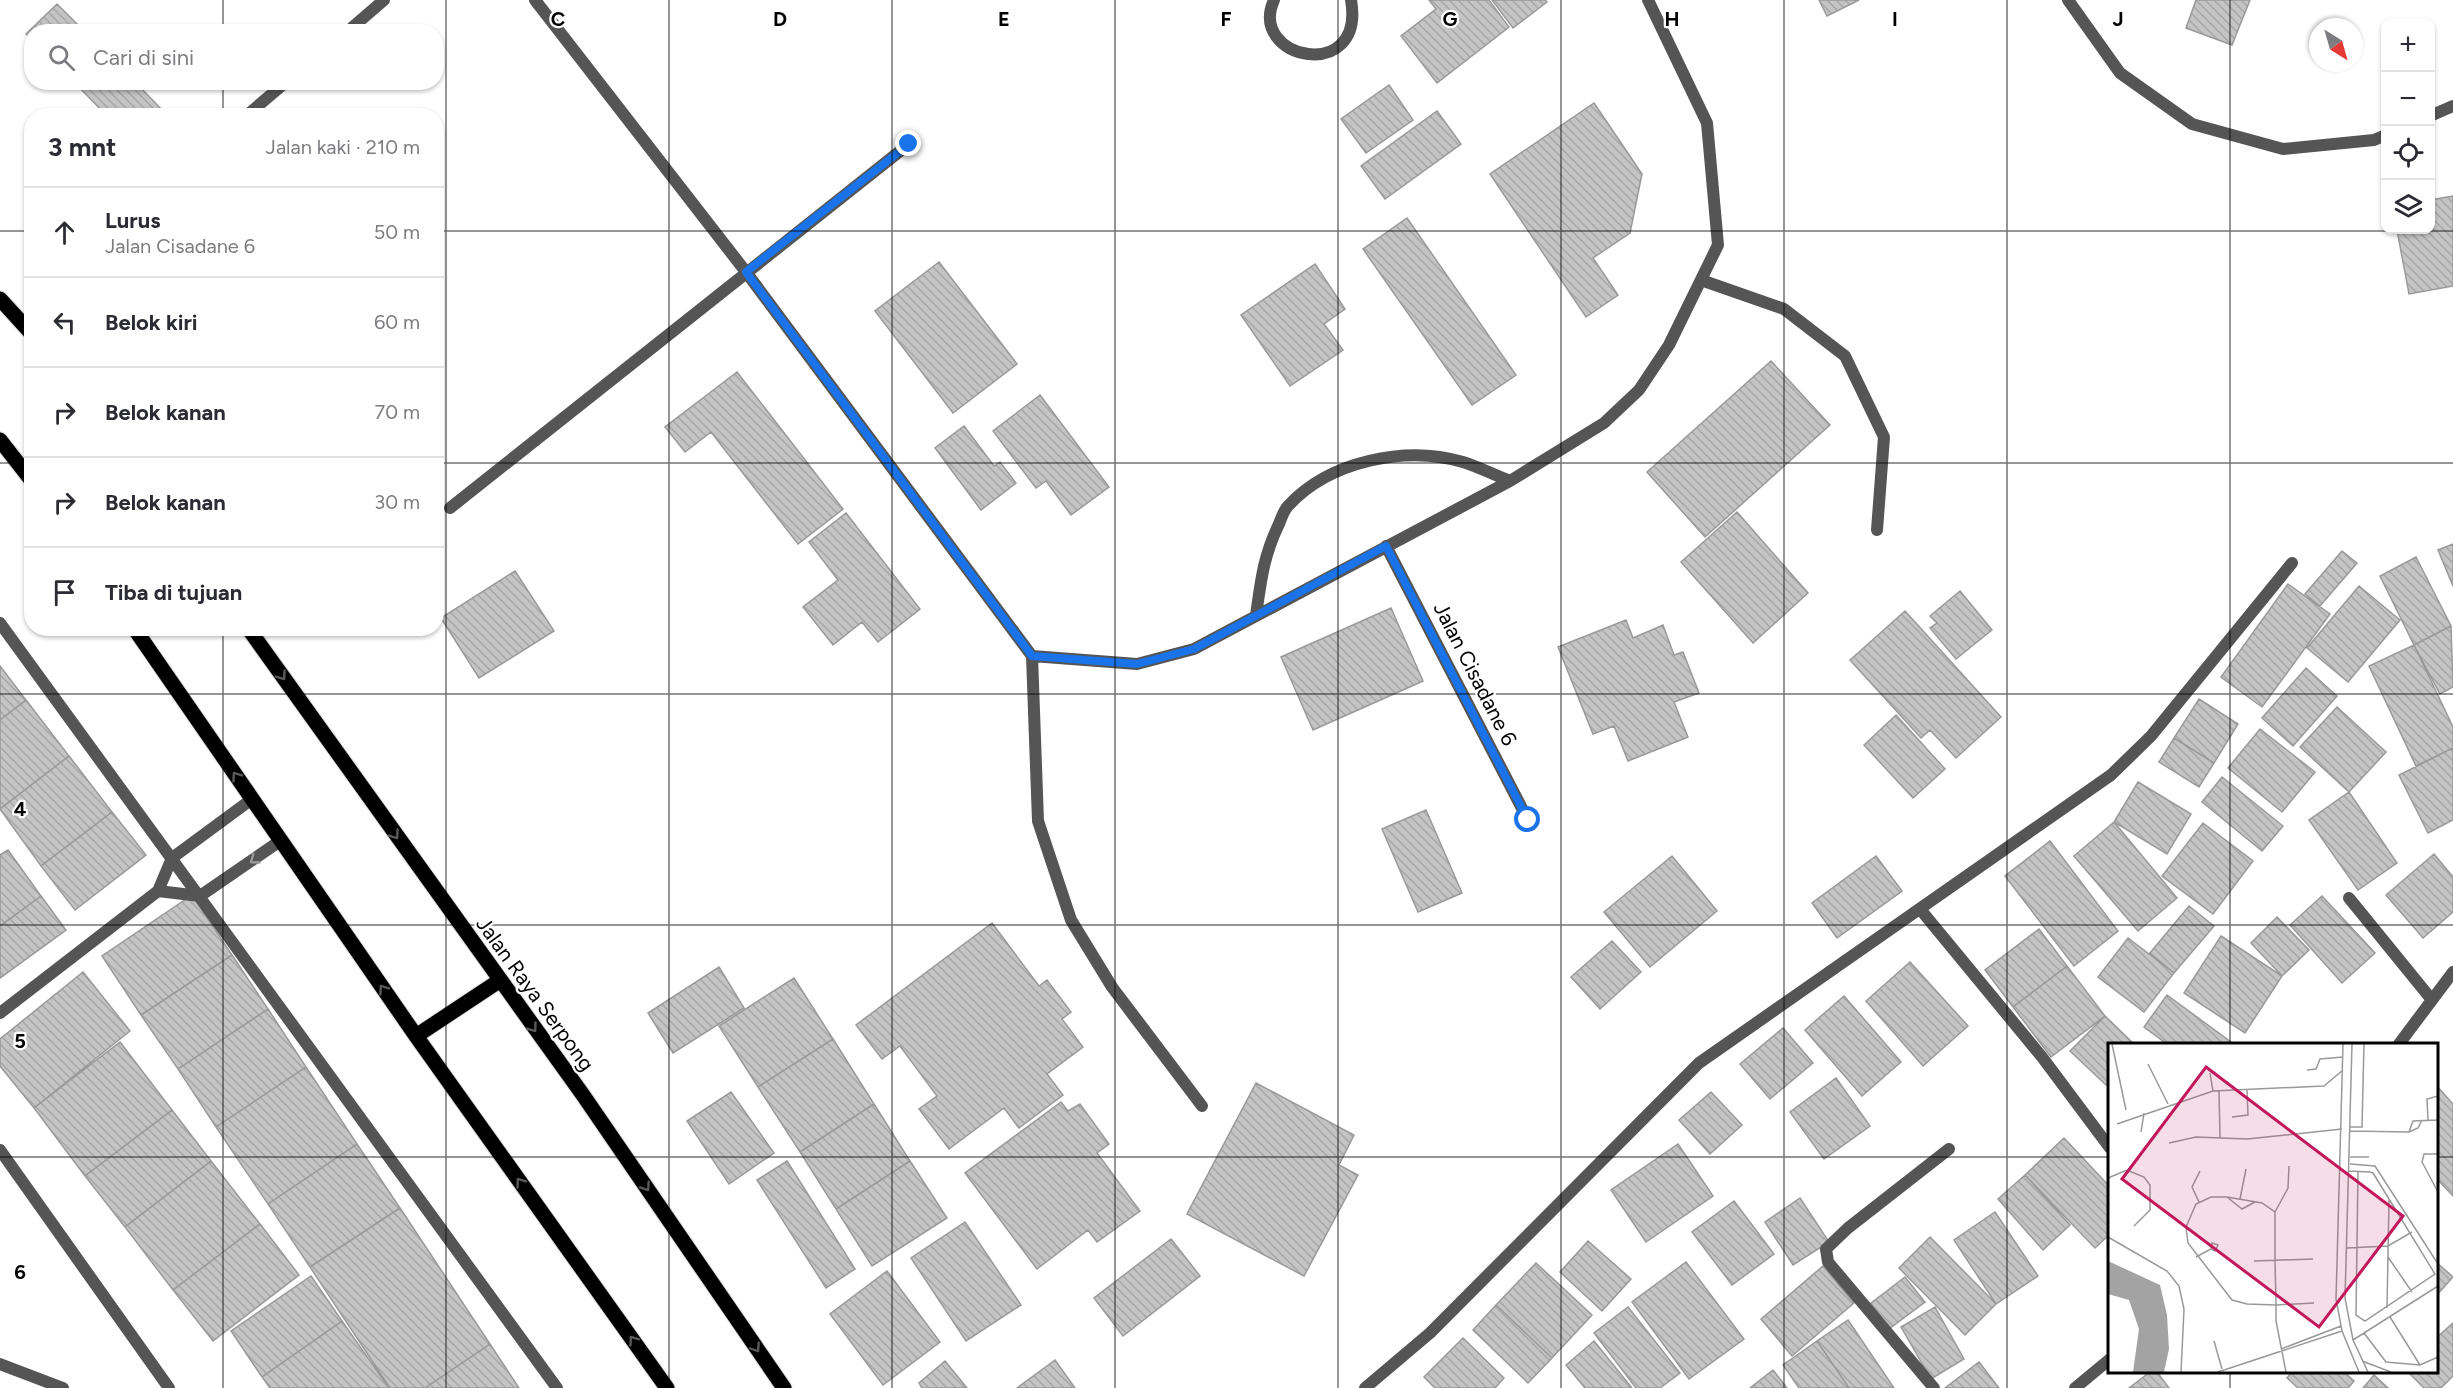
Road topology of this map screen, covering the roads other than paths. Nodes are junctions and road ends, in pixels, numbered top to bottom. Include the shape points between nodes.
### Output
1 (384, 0) edge
2 (535, 0) edge
3 (1274, 0) edge
4 (1351, 0) edge
5 (1648, 0) edge
6 (2068, 0) edge
7 (356, 24) edge
8 (277, 90) edge
9 (2453, 106) edge
10 (255, 108) edge
11 (2435, 114) edge
12 (2381, 137) edge
13 (909, 144) dead end
14 (746, 272) junction
15 (1701, 280) junction
16 (0, 299) edge
17 (24, 325) edge
18 (0, 440) edge
19 (24, 472) edge
20 (1510, 482) junction
21 (450, 508) dead end
22 (1877, 530) dead end
23 (1386, 546) junction
24 (2292, 563) dead end
25 (1256, 615) junction
26 (0, 623) edge
27 (140, 636) edge
28 (254, 636) edge
29 (1032, 656) junction
30 (252, 799) junction
31 (1528, 820) dead end
32 (280, 841) junction
33 (172, 858) junction
34 (158, 891) junction
35 (200, 896) junction
36 (2349, 898) dead end
37 (1920, 909) junction
38 (2453, 972) edge
39 (499, 981) junction
40 (2432, 1000) junction
41 (0, 1013) edge
42 (416, 1036) junction
43 (2400, 1043) edge
44 (1202, 1106) dead end
45 (2108, 1147) edge
46 (1949, 1149) dead end
47 (0, 1150) edge
48 (2108, 1360) edge
49 (0, 1364) edge
50 (63, 1388) edge
51 (169, 1388) edge
52 (557, 1388) edge
53 (667, 1388) edge
54 (784, 1388) edge
55 (1365, 1388) edge
56 (1934, 1388) edge
57 (2075, 1388) edge

1 - 7 street
2 - 14 street
3 - 4 street via 1271,24 1279,41 1305,56 1331,51 1342,44 1352,22
5 - 15 street via 1707,123 1718,245
6 - 12 street via 2120,73 2192,124 2283,149
8 - 10 street
9 - 11 street
13 - 14 street
14 - 21 street
14 - 29 street
15 - 20 street via 1670,345 1639,390 1604,423
15 - 22 street via 1784,309 1845,356 1884,437
16 - 17 main road
18 - 19 main road
20 - 23 street
20 - 25 street via 1462,462 1393,455 1350,467 1316,483 1287,507 1265,554
23 - 25 street
23 - 31 street, Jalan Cisadane 6
24 - 37 street via 2151,736 2111,775
25 - 29 street via 1194,649 1137,664
26 - 33 street
30 -> 27 main road
28 -> 39 main road, Jalan Raya Serpong
29 - 44 street via 1038,821 1071,920 1112,987
30 - 32 main road
30 - 33 street
32 -> 35 street
42 -> 32 main road
33 - 34 street
33 - 35 street
34 - 35 street
34 - 41 street
35 - 52 street
36 - 40 street
37 - 45 street via 2042,1057
37 - 55 street via 1700,1063 1430,1333
38 - 40 street
39 - 42 main road
39 -> 54 main road, Jalan Raya Serpong via 583,1095
40 - 43 street
53 -> 42 main road
46 - 56 street via 1826,1249 1828,1262
47 - 51 street
48 - 57 street
49 - 50 street

